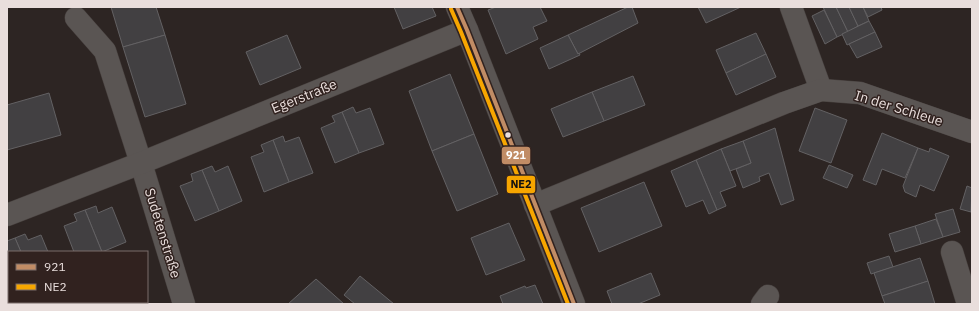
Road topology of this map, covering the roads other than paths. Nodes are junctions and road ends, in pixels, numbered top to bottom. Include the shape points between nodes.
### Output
1 (457, 7) edge
2 (791, 7) edge
3 (76, 18) dead end
4 (467, 30) junction
5 (821, 90) junction
6 (972, 132) edge
7 (141, 162) junction
8 (535, 205) junction
9 (7, 215) edge
10 (952, 252) dead end
11 (184, 304) edge
12 (574, 304) edge
13 (968, 304) edge

1 - 4 street
2 - 5 street
3 - 7 street via 105,51
4 - 7 street, Egerstraße
4 - 8 street
5 - 6 street, In der Schleue via 860,93
5 - 8 street, In der Schleue
7 - 9 street, Egerstraße
7 - 11 street, Sudetenstraße
8 - 12 street
10 - 13 street

